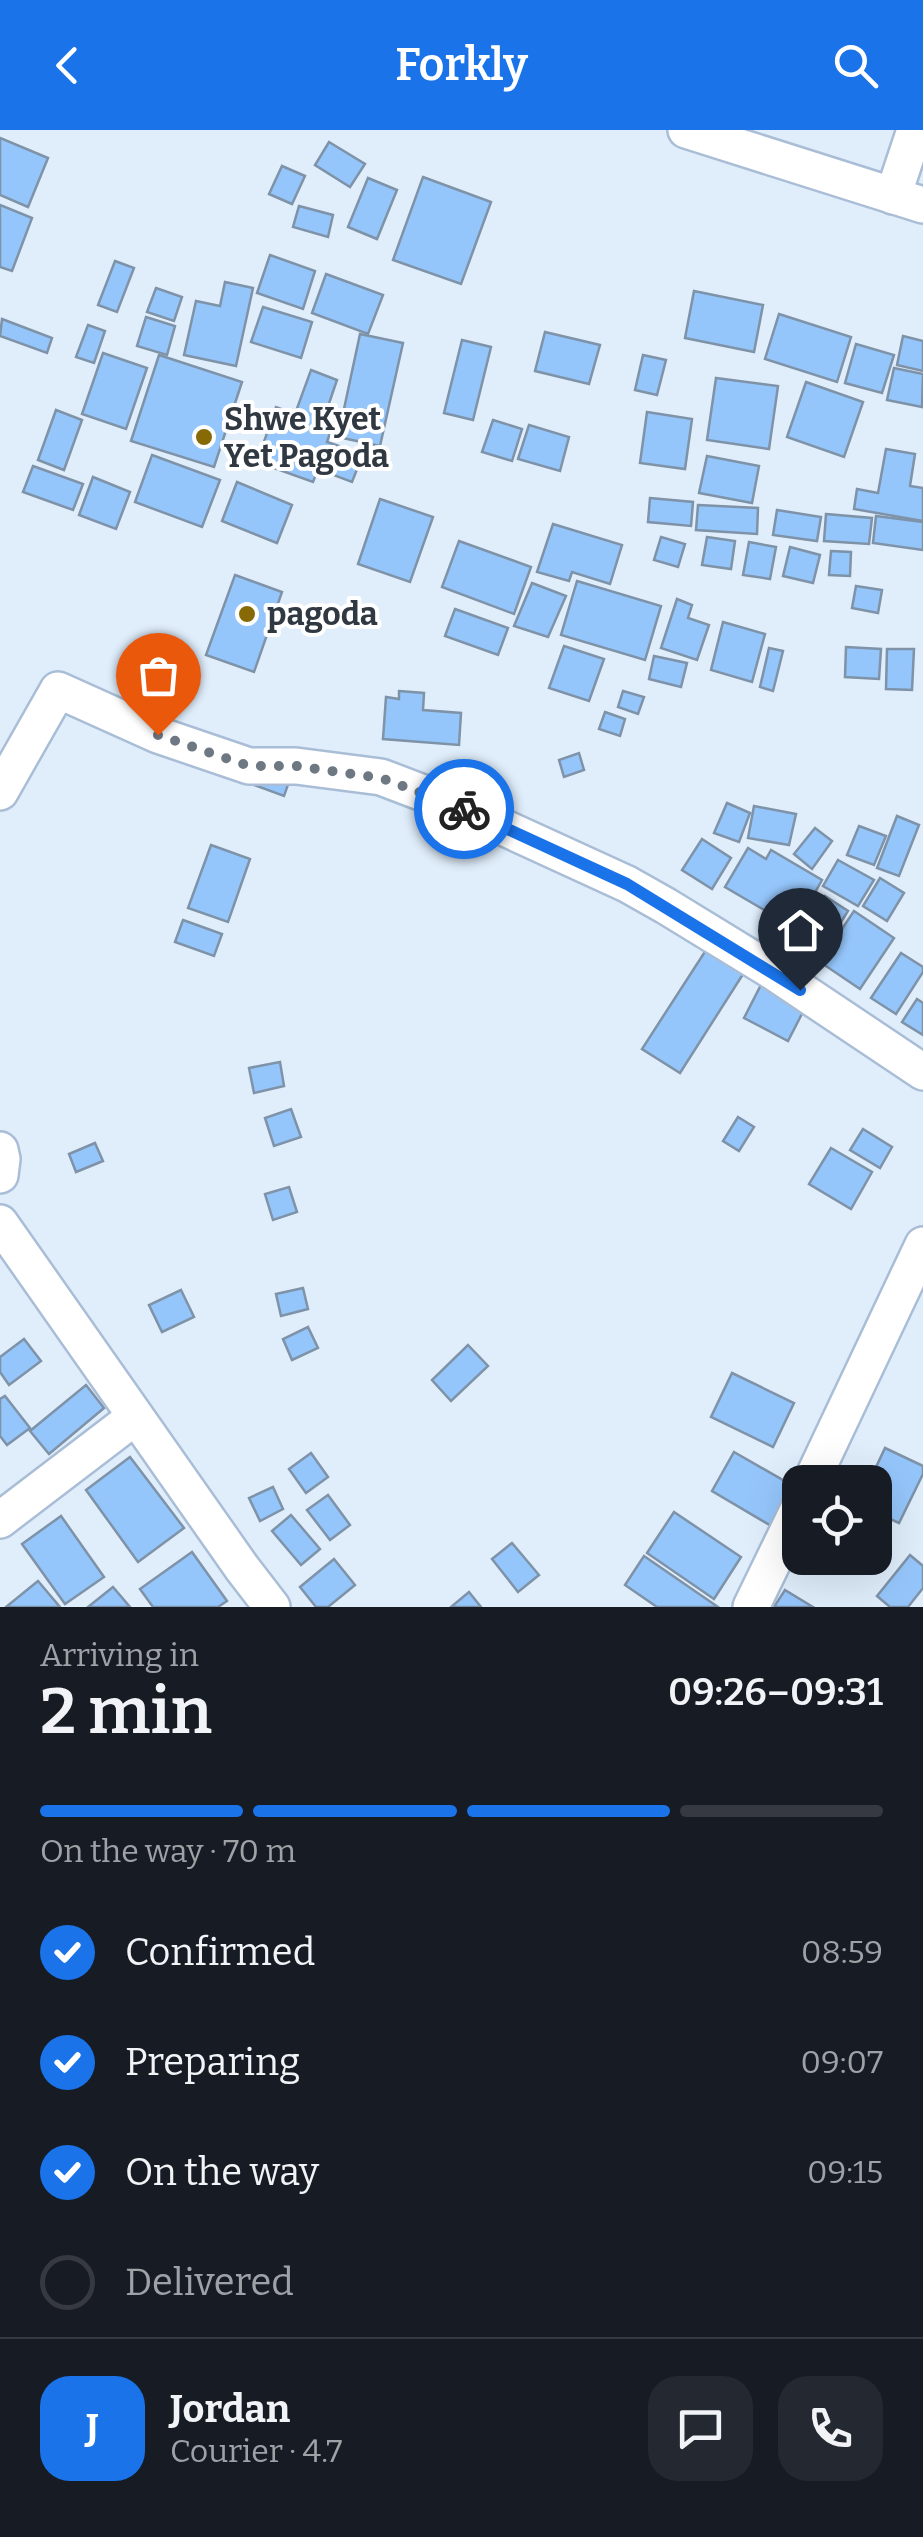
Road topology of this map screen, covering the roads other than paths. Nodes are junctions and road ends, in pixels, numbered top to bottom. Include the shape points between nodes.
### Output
1 (686, 130) edge
2 (915, 130) edge
3 (908, 200) edge
4 (0, 792) edge
5 (923, 1072) edge
6 (0, 1150) edge
7 (0, 1175) edge
8 (0, 1222) edge
9 (923, 1245) edge
10 (135, 1416) junction
11 (819, 1465) edge
12 (0, 1520) edge
13 (782, 1543) edge
14 (272, 1607) edge
15 (751, 1607) edge

1 - 3 street
2 - 3 street
4 - 5 street via 58,690 249,766 381,778 627,884
6 - 7 street
8 - 10 street
9 - 11 street
10 - 12 street
10 - 14 street
13 - 15 street

